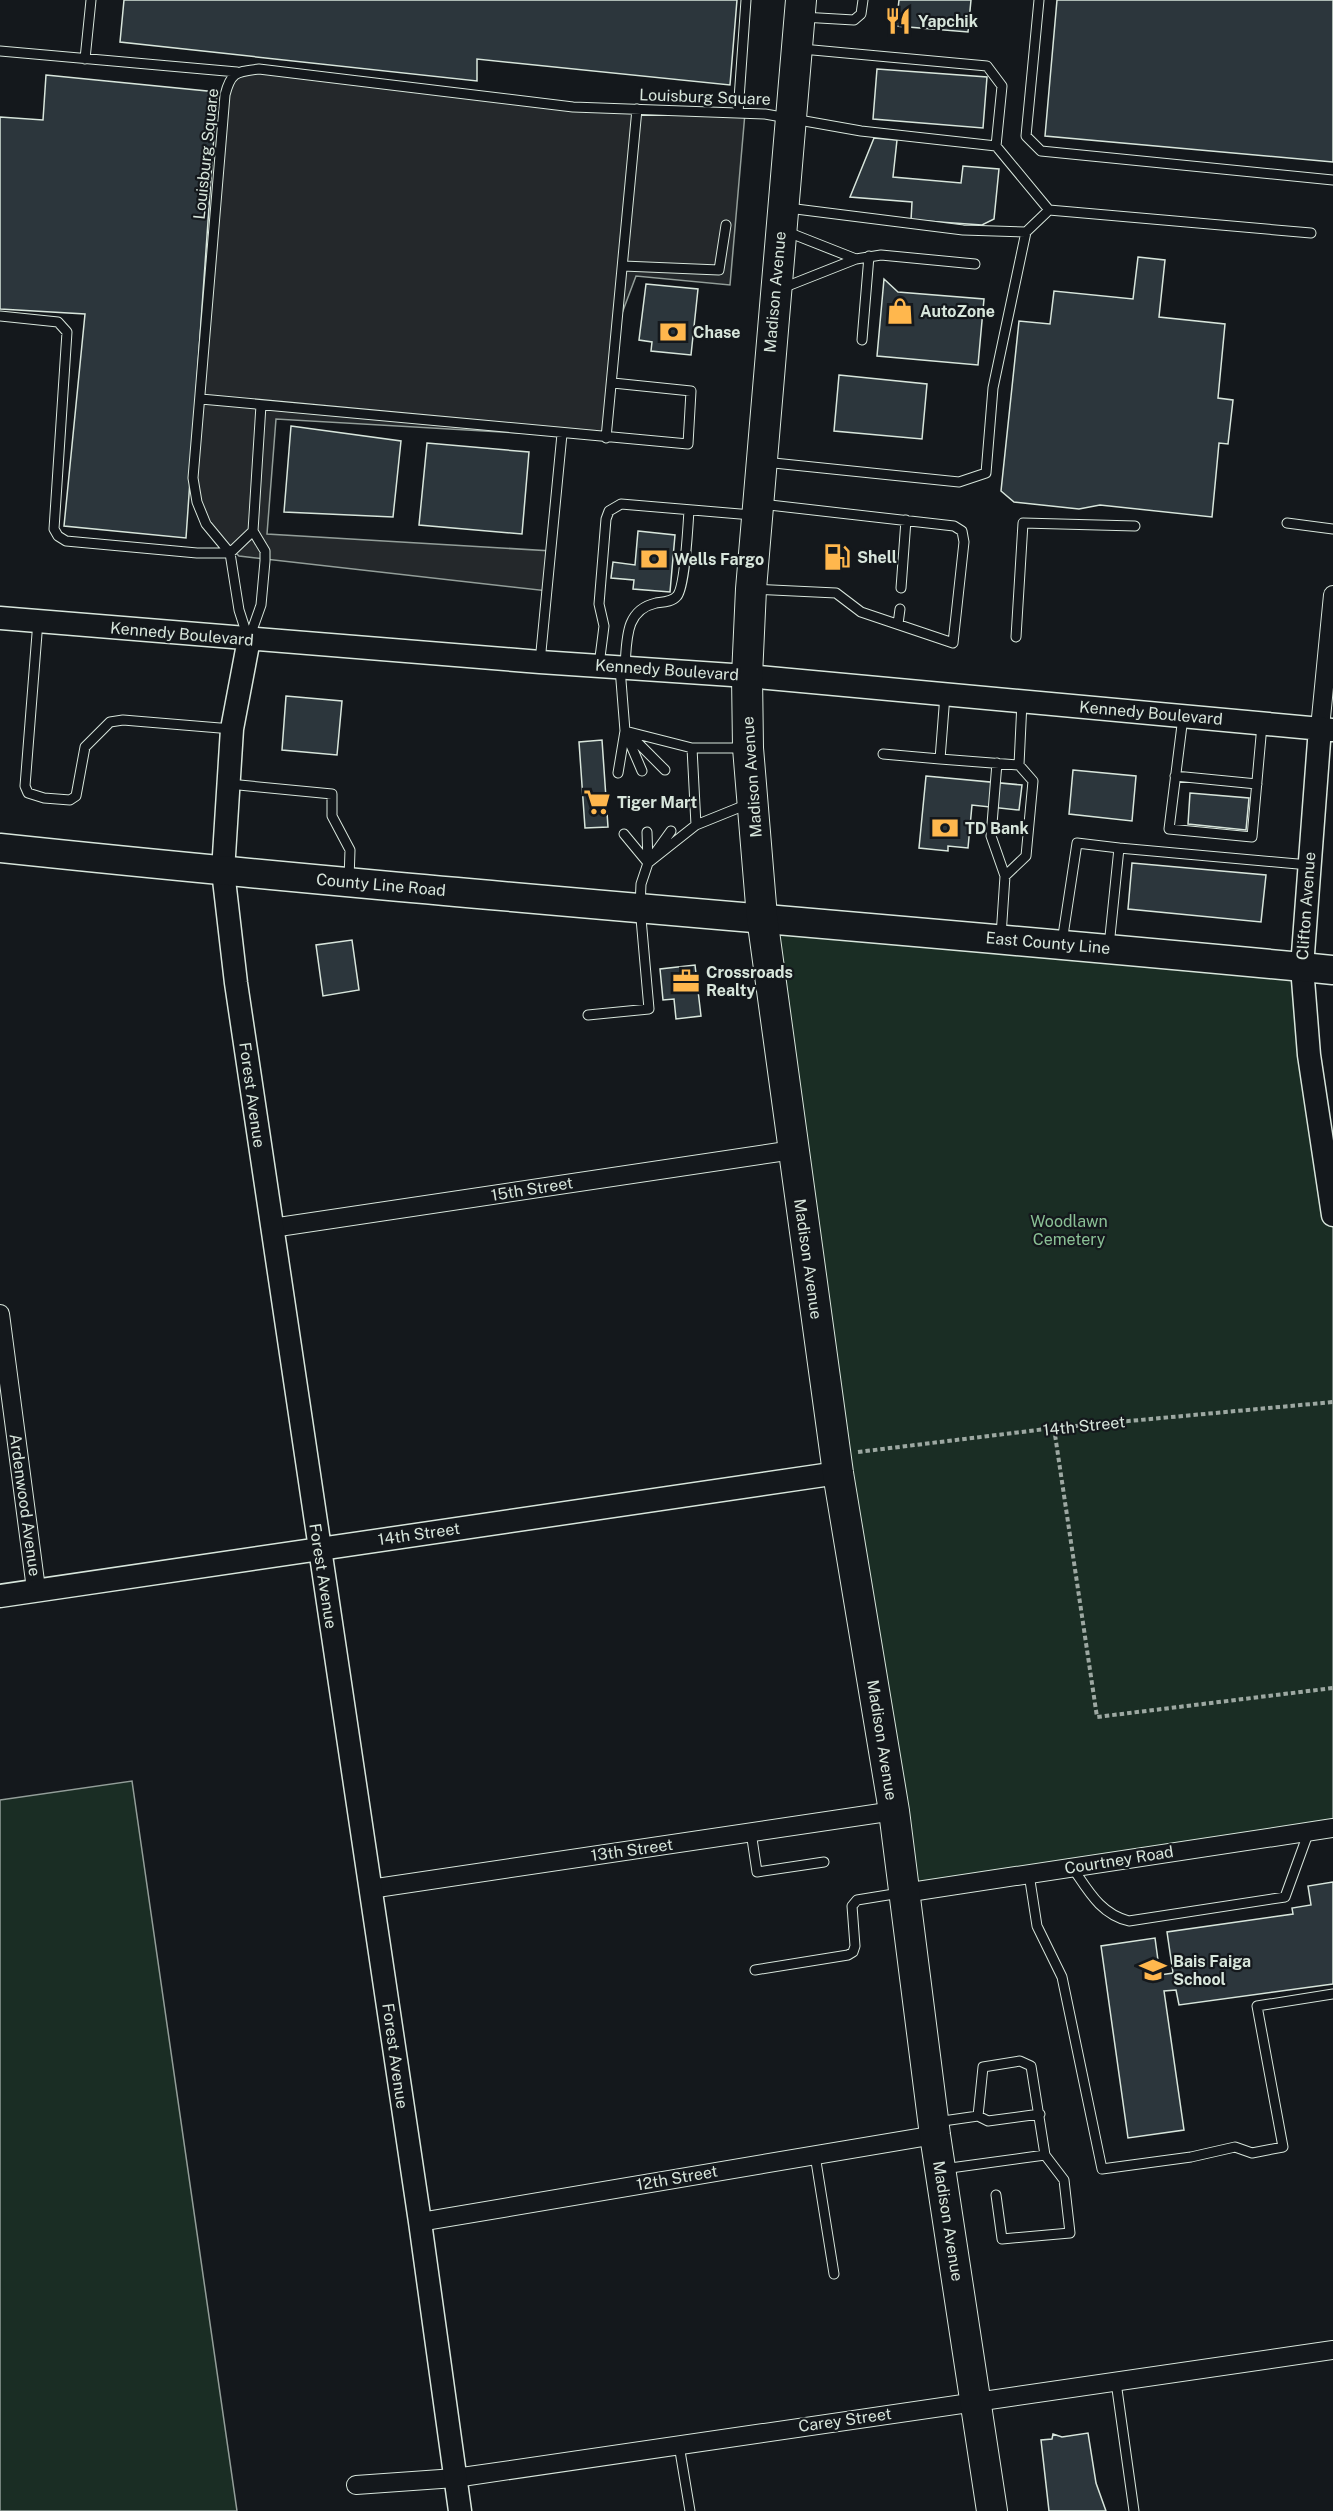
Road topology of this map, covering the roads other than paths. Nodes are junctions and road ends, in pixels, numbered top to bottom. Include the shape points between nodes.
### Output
1 (91, 0) edge
2 (746, 0) edge
3 (863, 0) edge
4 (1039, 0) edge
5 (800, 8) edge
6 (796, 48) junction
7 (0, 51) edge
8 (85, 59) junction
9 (237, 72) junction
10 (637, 109) junction
11 (738, 113) junction
12 (789, 117) junction
13 (996, 146) junction
14 (1333, 180) edge
15 (1049, 210) junction
16 (781, 218) junction
17 (726, 225) dead end
18 (1026, 232) junction
19 (1311, 233) dead end
20 (869, 256) junction
21 (856, 259) junction
22 (975, 264) dead end
23 (623, 266) junction
24 (775, 291) junction
25 (0, 316) edge
26 (862, 340) dead end
27 (612, 383) junction
28 (201, 399) junction
29 (261, 405) junction
30 (562, 434) junction
31 (606, 438) junction
32 (762, 462) junction
33 (758, 509) junction
34 (689, 510) junction
35 (906, 520) junction
36 (1287, 523) dead end
37 (1135, 526) dead end
38 (1333, 529) edge
39 (253, 531) junction
40 (230, 553) junction
41 (901, 588) dead end
42 (752, 589) junction
43 (1333, 595) edge
44 (900, 609) dead end
45 (0, 618) edge
46 (38, 621) junction
47 (897, 624) junction
48 (1016, 637) dead end
49 (249, 639) junction
50 (540, 662) junction
51 (615, 666) junction
52 (747, 676) junction
53 (945, 695) junction
54 (1022, 702) junction
55 (1183, 715) junction
56 (1262, 723) junction
57 (232, 729) junction
58 (1327, 729) edge
59 (625, 731) junction
60 (748, 747) junction
61 (692, 748) junction
62 (883, 754) dead end
63 (940, 759) junction
64 (997, 763) junction
65 (1018, 765) junction
66 (665, 770) dead end
67 (642, 771) dead end
68 (618, 773) dead end
69 (1175, 776) junction
70 (229, 784) junction
71 (1257, 784) junction
72 (753, 802) junction
73 (696, 825) junction
74 (670, 831) dead end
75 (647, 832) dead end
76 (624, 834) dead end
77 (0, 848) edge
78 (1119, 848) junction
79 (648, 863) junction
80 (1309, 865) junction
81 (223, 871) junction
82 (1005, 876) junction
83 (349, 882) junction
84 (640, 907) junction
85 (762, 917) junction
86 (1001, 938) junction
87 (1062, 944) junction
88 (1109, 948) junction
89 (1302, 967) junction
90 (1333, 970) edge
91 (588, 1015) dead end
92 (793, 1150) junction
93 (1333, 1215) edge
94 (272, 1228) junction
95 (0, 1314) edge
96 (837, 1464) junction
97 (319, 1549) junction
98 (36, 1589) junction
99 (0, 1596) edge
100 (894, 1811) junction
101 (1333, 1828) edge
102 (1309, 1831) junction
103 (751, 1832) junction
104 (824, 1862) dead end
105 (1072, 1867) junction
106 (1029, 1874) junction
107 (370, 1889) junction
108 (904, 1893) junction
109 (755, 1970) dead end
110 (1333, 1994) edge
111 (1040, 2114) junction
112 (978, 2116) junction
113 (934, 2129) junction
114 (815, 2155) junction
115 (1045, 2155) junction
116 (940, 2170) junction
117 (996, 2195) dead end
118 (420, 2222) junction
119 (834, 2274) dead end
120 (1333, 2349) edge
121 (1116, 2382) junction
122 (976, 2401) junction
123 (679, 2445) junction
124 (455, 2478) junction
125 (356, 2485) dead end
126 (460, 2511) edge
127 (690, 2511) edge
128 (992, 2511) edge
129 (1134, 2511) edge

1 - 8 lane
2 - 11 lane
3 - 5 lane via 861,14 854,20
4 - 14 lane via 1026,136 1041,151
5 - 6 highway, Madison Avenue
6 - 12 highway, Madison Avenue
6 - 13 lane via 987,66 1002,86
7 - 8 lane
8 - 9 lane
9 - 10 lane, Louisburg Square via 259,69 573,107
9 - 28 lane, Louisburg Square via 229,80 225,95
10 - 11 lane, Louisburg Square
10 - 23 lane
11 - 12 lane, Louisburg Square
12 - 13 lane, Louisburg Square via 861,131
12 - 16 highway, Madison Avenue
13 - 15 lane
15 - 18 lane
15 - 19 lane
16 - 18 lane
16 - 21 lane
16 - 24 highway, Madison Avenue
17 - 23 lane via 719,270
18 - 32 lane via 993,388 986,473 959,482
20 - 21 lane
20 - 22 lane
20 - 26 lane
21 - 24 lane
23 - 27 lane
24 - 32 highway, Madison Avenue
25 - 40 lane via 58,322 67,332 54,529 58,536 66,541
27 - 31 lane
27 - 31 lane via 691,391 688,444
28 - 29 lane
28 - 40 lane, Louisburg Square via 193,478 197,502 206,524
29 - 30 lane
29 - 39 lane
30 - 31 lane
30 - 50 lane
32 - 33 highway, Madison Avenue
33 - 34 lane
33 - 35 lane
33 - 42 highway, Madison Avenue
34 - 51 lane via 681,589 672,600 645,606 634,616
34 - 51 lane via 621,504 609,511 599,604
35 - 41 lane
35 - 47 lane via 954,526 962,531 964,542 953,643
36 - 38 lane
37 - 48 lane via 1023,523
39 - 40 lane
39 - 49 lane via 265,551 266,561 261,605
40 - 49 lane via 239,610
42 - 47 lane via 836,593 861,612
42 - 52 highway, Madison Avenue
43 - 58 street, Clifton Avenue
44 - 47 lane
45 - 46 street, Kennedy Boulevard
46 - 49 street, Kennedy Boulevard
46 - 57 lane via 25,786 28,792 44,798 70,800 76,796 85,747 110,722
49 - 50 street, Kennedy Boulevard
49 - 57 street, Forest Avenue
50 - 51 street, Kennedy Boulevard
51 - 52 street, Kennedy Boulevard
51 - 59 lane
52 - 53 street, Kennedy Boulevard
52 - 60 highway, Madison Avenue
53 - 54 street, Kennedy Boulevard
53 - 63 lane
54 - 55 street, Kennedy Boulevard
54 - 65 lane
55 - 56 street, Kennedy Boulevard
55 - 69 lane
56 - 58 street, Kennedy Boulevard
56 - 71 lane
57 - 70 street, Forest Avenue
58 - 80 street, Clifton Avenue
59 - 61 lane
59 - 66 lane
59 - 67 lane
59 - 68 lane
60 - 61 lane
60 - 72 highway, Madison Avenue
61 - 73 lane
62 - 63 lane
63 - 64 lane
64 - 65 lane
64 - 82 lane via 991,836
65 - 82 lane via 1033,781 1026,856
69 - 71 lane
69 - 71 lane via 1169,829 1252,837
70 - 81 street, Forest Avenue
70 - 83 lane via 332,794 332,816 350,850
72 - 73 lane
72 - 85 highway, Madison Avenue
73 - 79 lane
74 - 79 lane
75 - 79 lane
76 - 79 lane
77 - 81 main road, County Line Road
78 - 80 lane
78 - 87 lane via 1077,843
78 - 88 lane
79 - 84 lane via 641,884
80 - 89 street, Clifton Avenue
81 - 83 main road, County Line Road
81 - 94 street, Forest Avenue
82 - 86 lane
83 - 84 main road, County Line Road
84 - 85 main road, County Line Road
84 - 91 lane via 649,1009
85 - 86 main road, East County Line
85 - 92 highway, Madison Avenue
86 - 87 main road, East County Line
87 - 88 main road, East County Line
88 - 89 main road, East County Line
89 - 90 main road, East County Line
89 - 93 street, Clifton Avenue via 1309,1055
92 - 94 street, 15th Street
92 - 96 highway, Madison Avenue
94 - 97 street, Forest Avenue
95 - 98 street, Ardenwood Avenue
96 - 97 street, 14th Street
96 - 100 highway, Madison Avenue
97 - 98 street, 14th Street
97 - 107 street, Forest Avenue
98 - 99 street, 14th Street
100 - 103 street, 13th Street
100 - 108 highway, Madison Avenue
101 - 102 street, Courtney Road
102 - 105 street, Courtney Road
102 - 105 lane via 1285,1897 1129,1921 1103,1910
103 - 104 lane via 756,1872
103 - 107 street, 13th Street
105 - 106 street, Courtney Road
106 - 108 street, Courtney Road
106 - 110 lane via 1037,1926 1062,1977 1102,2169 1235,2147 1252,2153 1283,2147 1257,2007
107 - 118 street, Forest Avenue
108 - 109 lane via 857,1900 850,1916 855,1946 848,1955
108 - 113 highway, Madison Avenue
111 - 112 lane via 988,2121
111 - 112 lane via 1031,2066 1020,2061 983,2067
111 - 115 lane
112 - 113 lane
113 - 114 street, 12th Street
113 - 116 highway, Madison Avenue
114 - 118 street, 12th Street
114 - 119 lane
115 - 116 lane
115 - 117 lane via 1064,2180 1070,2233 1002,2239
116 - 122 highway, Madison Avenue
118 - 124 street, Forest Avenue
120 - 121 street, Carey Street
121 - 122 street, Carey Street
121 - 129 lane
122 - 123 street, Carey Street
122 - 128 highway, Madison Avenue
123 - 124 street, Carey Street
123 - 127 lane
124 - 125 street, Carey Street
124 - 126 street, Forest Avenue

